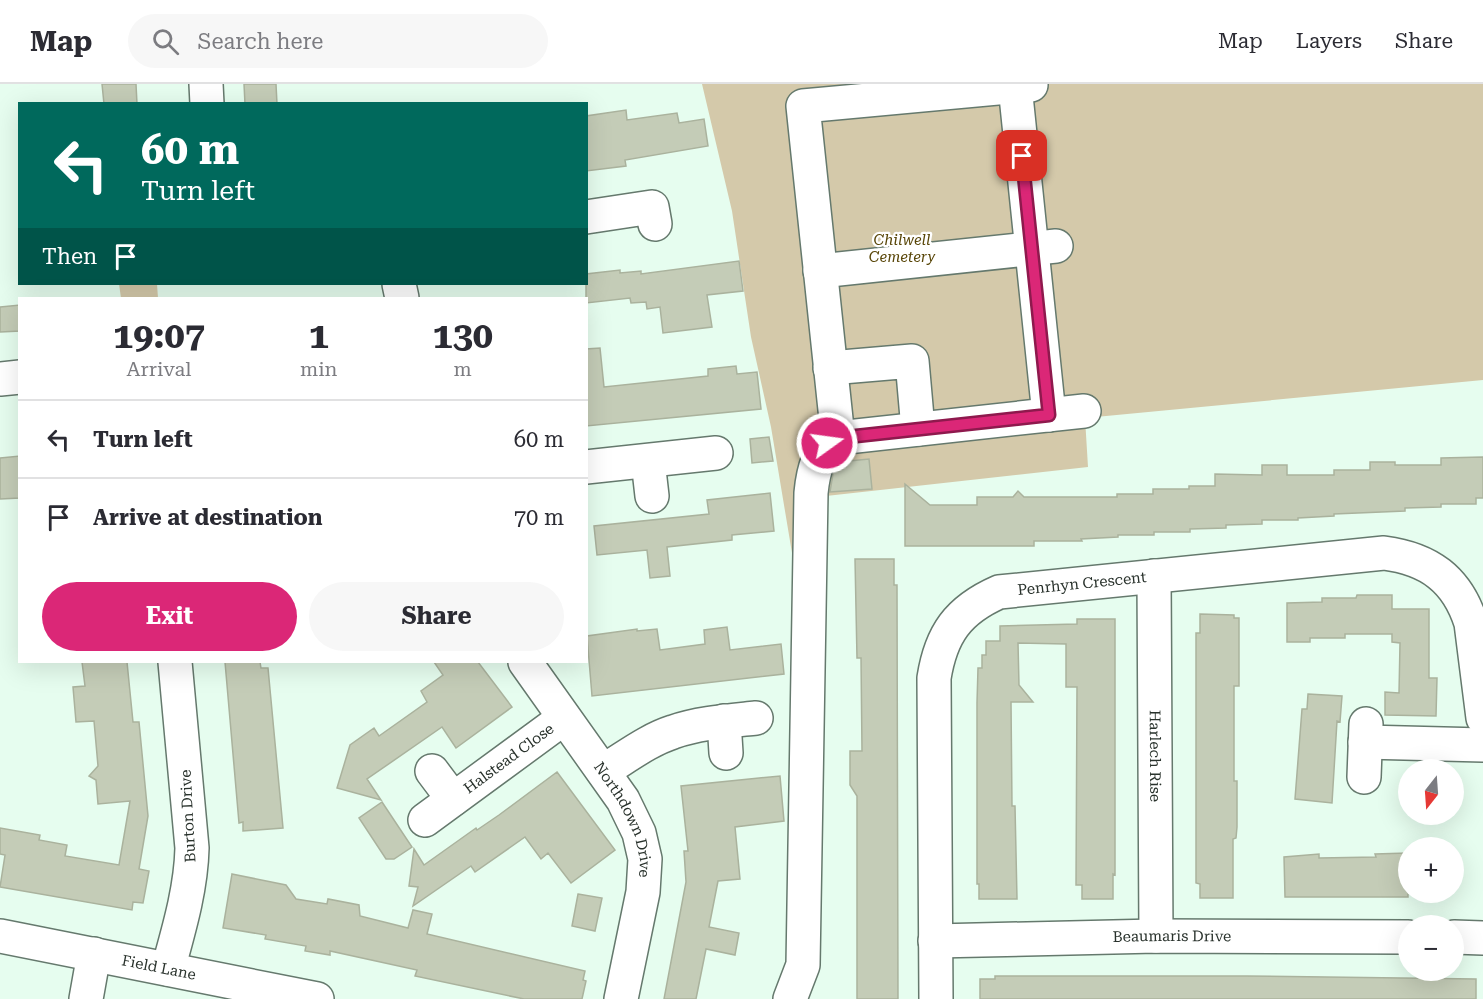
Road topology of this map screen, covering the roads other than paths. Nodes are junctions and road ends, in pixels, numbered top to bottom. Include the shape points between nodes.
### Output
1 (206, 84) edge
2 (1023, 85) edge
3 (207, 102) edge
4 (588, 217) edge
5 (655, 224) dead end
6 (1044, 247) junction
7 (820, 270) junction
8 (830, 368) junction
9 (18, 377) edge
10 (0, 379) edge
11 (1084, 411) dead end
12 (1049, 415) junction
13 (918, 429) junction
14 (838, 438) junction
15 (716, 453) dead end
16 (648, 461) junction
17 (588, 467) edge
18 (652, 496) dead end
19 (1154, 576) junction
20 (175, 663) edge
21 (526, 663) edge
22 (564, 718) junction
23 (756, 718) dead end
24 (1483, 718) edge
25 (1483, 745) edge
26 (432, 771) dead end
27 (603, 771) junction
28 (1364, 777) dead end
29 (453, 799) junction
30 (425, 820) dead end
31 (0, 936) edge
32 (1156, 936) junction
33 (1398, 937) edge
34 (1464, 938) edge
35 (1483, 938) edge
36 (935, 941) junction
37 (94, 954) junction
38 (168, 969) junction
39 (86, 999) edge
40 (317, 999) edge
41 (621, 999) edge
42 (790, 999) edge
43 (936, 999) edge

1 - 3 street
2 - 6 street
2 - 7 street via 803,106
4 - 5 street via 652,207
6 - 7 street
6 - 12 street
7 - 8 street
8 - 13 street via 912,361
8 - 14 street
9 - 10 street
11 - 12 street
12 - 13 street
13 - 14 street
14 - 42 street via 827,443 813,471 811,493 803,966
15 - 16 street
16 - 17 street
16 - 18 street
19 - 24 street, Penrhyn Crescent via 1384,553 1425,564 1450,583 1466,609
19 - 32 street, Harlech Rise
19 - 36 street, Penrhyn Crescent via 999,592 971,606 951,629 934,678
20 - 38 street, Burton Drive via 192,848 187,897
21 - 22 street, Northdown Drive
22 - 27 street, Northdown Drive
22 - 29 street, Halstead Close
23 - 27 street via 725,737 671,732
25 - 28 street via 1365,733
26 - 29 street, Halstead Close
27 - 41 street, Northdown Drive via 633,819 645,859 643,892
29 - 30 street, Halstead Close
31 - 37 street, Field Lane
32 - 33 street, Beaumaris Drive
32 - 36 street, Beaumaris Drive
34 - 35 street
36 - 43 street, Penrhyn Crescent
37 - 38 street, Field Lane
37 - 39 street
38 - 40 street, Field Lane

